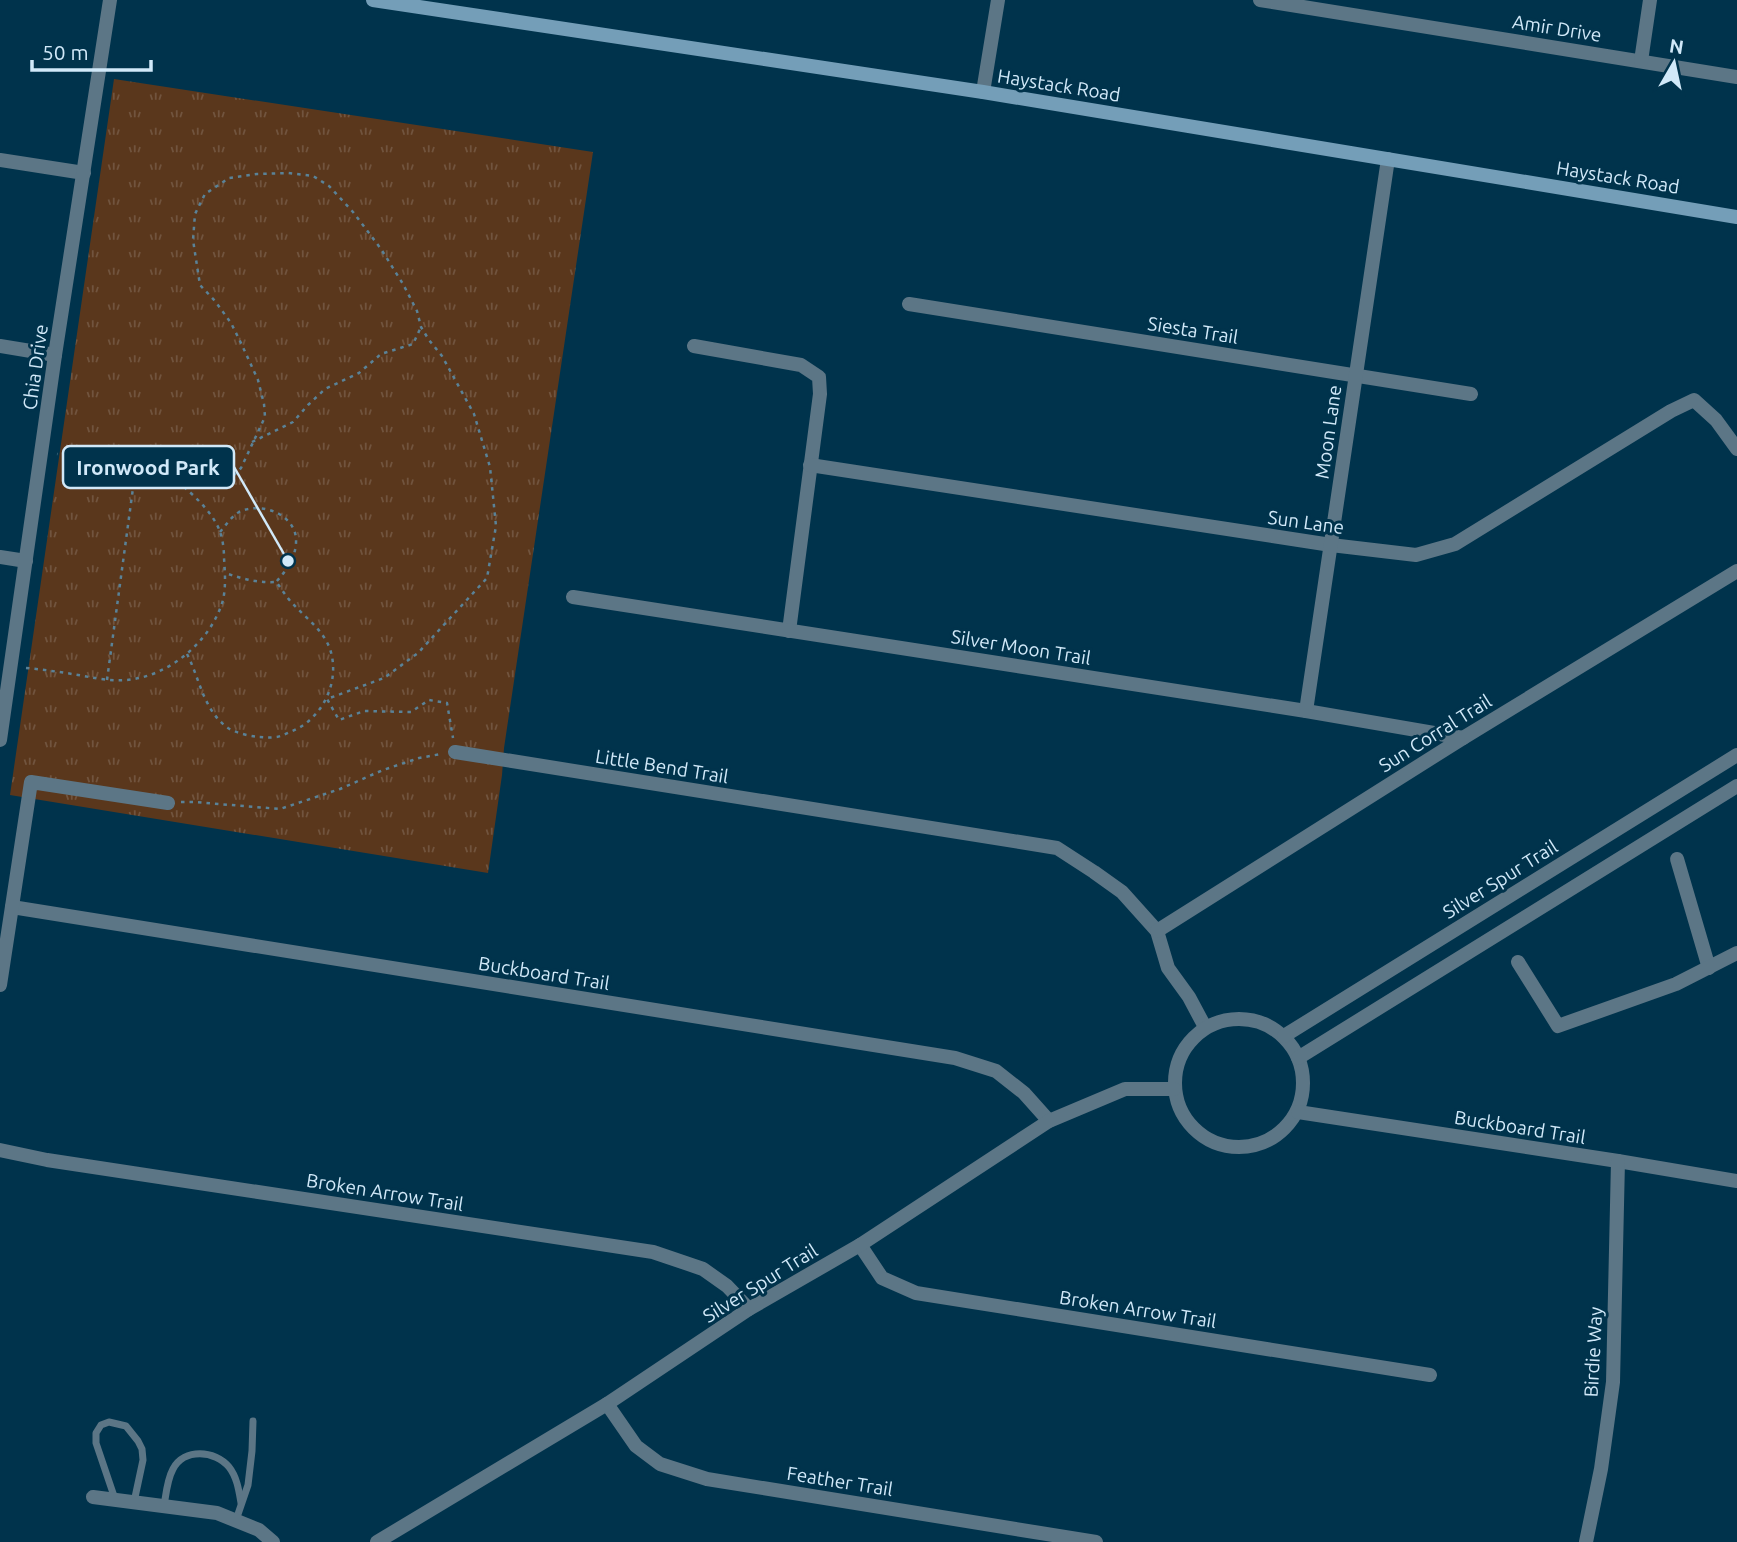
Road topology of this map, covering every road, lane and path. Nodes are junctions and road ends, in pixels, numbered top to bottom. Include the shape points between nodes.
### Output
1 (110, 0) edge
2 (373, 0) edge
3 (998, 0) edge
4 (1260, 0) edge
5 (1650, 0) edge
6 (1641, 61) junction
7 (1737, 78) edge
8 (984, 92) junction
9 (1388, 159) junction
10 (0, 160) edge
11 (84, 173) junction
12 (1737, 216) edge
13 (909, 304) dead end
14 (421, 327) junction
15 (0, 346) edge
16 (694, 346) dead end
17 (55, 355) junction
18 (1355, 375) junction
19 (1471, 394) dead end
20 (252, 442) junction
21 (1737, 449) edge
22 (57, 454) dead end
23 (136, 466) junction
24 (810, 466) junction
25 (184, 486) junction
26 (220, 532) junction
27 (1331, 545) junction
28 (0, 557) edge
29 (26, 561) junction
30 (1737, 571) edge
31 (225, 573) junction
32 (276, 582) junction
33 (573, 597) dead end
34 (789, 631) junction
35 (187, 654) junction
36 (26, 667) dead end
37 (107, 680) junction
38 (327, 699) junction
39 (1306, 711) junction
40 (1463, 738) junction
41 (0, 740) edge
42 (455, 752) junction
43 (1737, 755) edge
44 (1737, 786) edge
45 (1674, 794) junction
46 (168, 803) joint
47 (1688, 816) junction
48 (1634, 818) junction
49 (1649, 841) junction
50 (1677, 859) dead end
51 (12, 907) junction
52 (1157, 931) junction
53 (1737, 953) edge
54 (1518, 962) dead end
55 (1709, 968) junction
56 (0, 985) edge
57 (1205, 1027) junction
58 (1284, 1036) junction
59 (1298, 1058) junction
60 (1174, 1089) junction
61 (1297, 1112) junction
62 (1049, 1121) junction
63 (0, 1150) edge
64 (1618, 1161) junction
65 (1737, 1181) edge
66 (860, 1245) junction
67 (749, 1309) junction
68 (1430, 1375) dead end
69 (607, 1404) junction
70 (253, 1421) dead end
71 (93, 1497) dead end
72 (115, 1500) junction
73 (134, 1503) junction
74 (242, 1503) junction
75 (163, 1506) junction
76 (235, 1521) junction
77 (273, 1542) edge
78 (377, 1542) edge
79 (1096, 1542) edge
80 (1586, 1542) edge

1 - 11 street, Chia Drive
2 - 8 street, Haystack Road
3 - 8 street
4 - 6 street, Amir Drive
5 - 6 street
6 - 7 street, Amir Drive
8 - 9 street, Haystack Road
9 - 12 street, Haystack Road
9 - 18 street, Moon Lane
10 - 11 street
11 - 17 street, Chia Drive
13 - 18 street, Siesta Trail
14 - 20 path via 413,344 381,354 359,373 325,389 293,422
14 - 20 path via 417,311 381,249 329,186 313,176 288,173 229,178 213,188 195,214 196,265 200,285 231,323 258,380 265,417
14 - 38 path via 474,414 490,467 496,526 487,578 418,653 384,678
15 - 17 street
16 - 24 street via 801,365 819,377
17 - 29 street, Chia Drive
18 - 19 street, Siesta Trail
18 - 27 street, Moon Lane
20 - 25 path via 234,475
21 - 27 street, Sun Lane via 1694,400 1455,544 1416,555
22 - 23 path
23 - 25 path
23 - 37 path
24 - 27 street, Sun Lane
24 - 34 street
25 - 26 path
26 - 31 path
26 - 32 path via 240,512 258,507 283,517 293,527 297,541 293,558
27 - 39 street, Moon Lane
28 - 29 street
29 - 41 street, Chia Drive
30 - 40 street, Sun Corral Trail
31 - 32 path
31 - 35 path via 223,601 211,626
32 - 38 path via 324,635 333,661
33 - 34 street, Silver Moon Trail
34 - 39 street, Silver Moon Trail
35 - 37 path via 149,675
35 - 38 path via 213,714 230,729 251,736 277,737 298,729
36 - 37 path
38 - 42 path via 338,720 364,711 411,712 429,700 447,703
39 - 40 street, Silver Moon Trail
40 - 52 street, Sun Corral Trail
42 - 46 path via 419,758 280,809
42 - 52 street, Little Bend Trail via 1057,848 1122,892
43 - 45 street, Silver Spur Trail
44 - 47 street
45 - 47 street
45 - 48 street, Silver Spur Trail
46 - 51 street via 31,782
47 - 49 street
48 - 49 street
48 - 58 street, Silver Spur Trail
49 - 59 street
50 - 55 street
51 - 56 street
51 - 62 street, Buckboard Trail via 955,1058 996,1071
52 - 57 street, Little Bend Trail via 1168,968
53 - 55 street
54 - 55 street via 1558,1027
57 - 58 street via 1238,1017 1272,1026
57 - 60 street via 1181,1054
58 - 59 street
59 - 61 street via 1305,1081
60 - 61 street via 1182,1115 1201,1136 1227,1147 1255,1146 1280,1134
60 - 62 street, Silver Spur Trail via 1125,1089
61 - 64 street, Buckboard Trail
62 - 66 street, Silver Spur Trail
63 - 67 street, Broken Arrow Trail via 653,1252 703,1269
64 - 65 street, Buckboard Trail
64 - 80 street, Birdie Way via 1614,1382
66 - 67 street, Silver Spur Trail
66 - 68 street, Broken Arrow Trail via 882,1279 916,1293
67 - 69 street, Silver Spur Trail
69 - 78 street, Silver Spur Trail
69 - 79 street, Feather Trail via 636,1446 660,1464 707,1479
70 - 74 lane via 248,1485
71 - 72 street
72 - 73 street
72 - 73 lane via 96,1443 96,1433 109,1422 126,1426 142,1449
73 - 75 street
74 - 75 lane via 229,1467 217,1457 197,1454 186,1455 173,1468
74 - 76 lane
75 - 76 street via 217,1513
76 - 77 street via 259,1530

